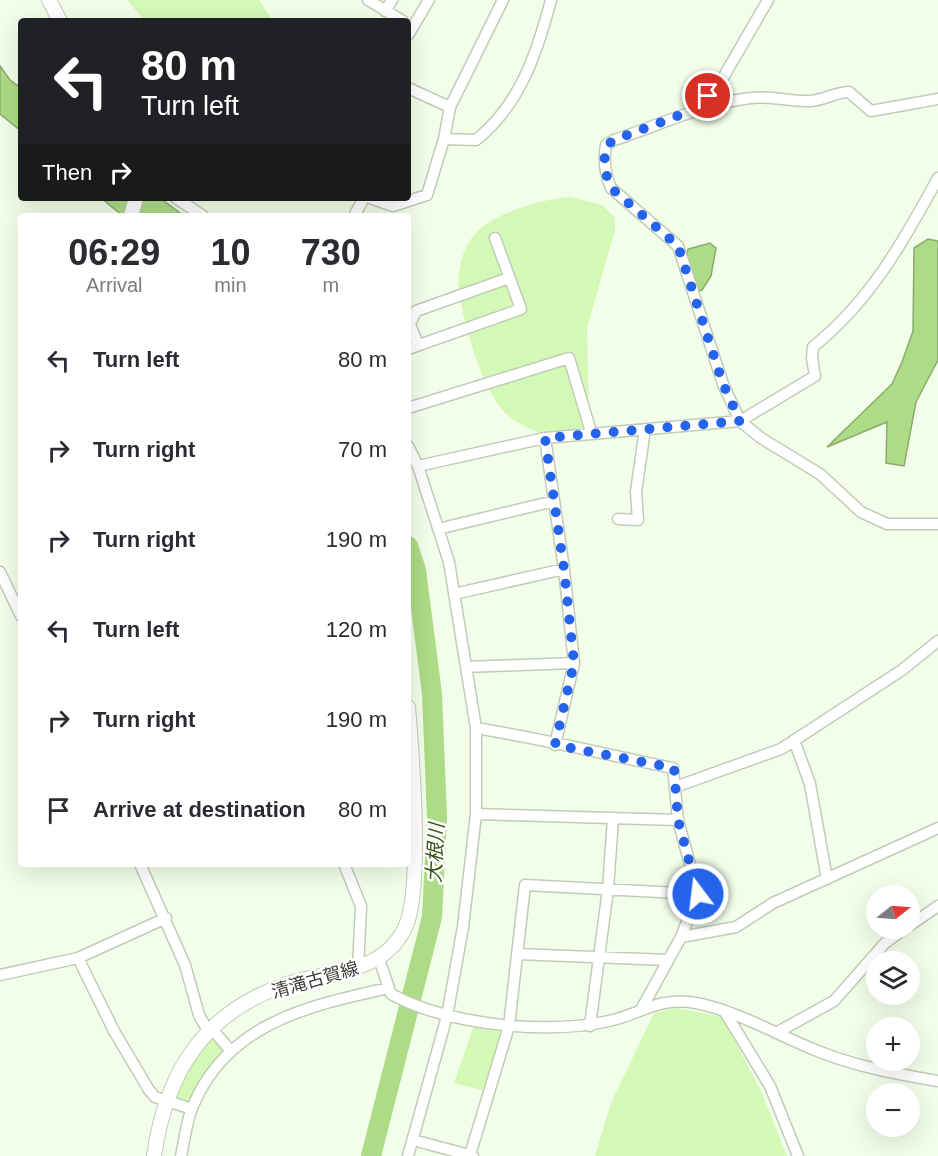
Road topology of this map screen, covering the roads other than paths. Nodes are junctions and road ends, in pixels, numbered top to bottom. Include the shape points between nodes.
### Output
1 (49, 0) edge
2 (368, 0) edge
3 (392, 0) edge
4 (429, 0) edge
5 (503, 0) edge
6 (551, 0) edge
7 (768, 0) edge
8 (384, 11) junction
9 (58, 18) edge
10 (397, 18) edge
11 (411, 27) edge
12 (411, 89) edge
13 (938, 99) edge
14 (450, 106) junction
15 (696, 109) junction
16 (444, 139) junction
17 (938, 178) edge
18 (411, 200) edge
19 (180, 201) edge
20 (379, 201) edge
21 (408, 201) edge
22 (198, 213) edge
23 (495, 238) dead end
24 (509, 278) junction
25 (411, 322) edge
26 (411, 332) edge
27 (413, 347) edge
28 (411, 407) edge
29 (740, 421) junction
30 (645, 429) junction
31 (591, 432) junction
32 (545, 438) junction
33 (411, 452) edge
34 (418, 466) junction
35 (554, 501) junction
36 (618, 519) dead end
37 (938, 524) edge
38 (438, 529) junction
39 (564, 569) junction
40 (0, 572) edge
41 (454, 594) junction
42 (18, 610) edge
43 (938, 641) edge
44 (574, 663) junction
45 (466, 668) junction
46 (476, 728) junction
47 (794, 740) junction
48 (555, 745) junction
49 (411, 774) edge
50 (675, 787) junction
51 (476, 814) junction
52 (613, 819) junction
53 (678, 820) junction
54 (938, 828) edge
55 (141, 867) edge
56 (345, 867) edge
57 (827, 879) junction
58 (608, 889) junction
59 (698, 894) junction
60 (938, 906) edge
61 (166, 918) junction
62 (920, 919) edge
63 (681, 937) junction
64 (891, 939) edge
65 (517, 954) junction
66 (599, 957) junction
67 (78, 958) junction
68 (379, 959) junction
69 (668, 960) junction
70 (358, 968) junction
71 (0, 975) edge
72 (388, 988) junction
73 (642, 1008) junction
74 (725, 1011) junction
75 (444, 1015) junction
76 (509, 1026) junction
77 (590, 1026) junction
78 (209, 1030) junction
79 (776, 1034) junction
80 (231, 1051) junction
81 (938, 1081) edge
82 (166, 1100) junction
83 (192, 1109) junction
84 (413, 1140) junction
85 (154, 1156) edge
86 (181, 1156) edge
87 (408, 1156) edge
88 (472, 1156) edge
89 (798, 1156) edge

1 - 9 main road
2 - 8 street
3 - 8 street
4 - 11 street
5 - 14 street
6 - 16 street via 535,56 520,88 495,125 476,140
7 - 15 street via 720,82
8 - 10 street
12 - 14 street
13 - 15 street via 871,111 849,92 838,92 811,102 770,96
14 - 16 street
15 - 29 street via 606,146 606,177 611,188 678,246 723,384
16 - 18 street via 427,195
17 - 29 street via 909,233 867,296 813,347 815,376
19 - 22 street
20 - 21 street via 393,206
23 - 24 street
24 - 25 street via 416,311
24 - 27 street via 521,309
26 - 27 street
28 - 31 street via 569,358
29 - 30 street
29 - 37 street via 820,474 861,512 887,524
30 - 31 street
30 - 36 street via 636,492 638,520
31 - 32 street
32 - 34 street
32 - 35 street
33 - 34 street
34 - 38 street
35 - 38 street
35 - 39 street
38 - 41 street
39 - 41 street
39 - 44 street
40 - 42 street
41 - 45 street
43 - 47 street via 902,670
44 - 45 street
44 - 48 street
45 - 46 street
46 - 48 street via 534,737
46 - 51 street
47 - 50 street via 781,749
47 - 57 street via 810,784
48 - 50 street via 674,768
49 - 68 main road, 清滝古賀線 via 412,899 405,928
50 - 53 street
51 - 52 street
51 - 75 street via 464,927
52 - 53 street
52 - 58 street
53 - 59 street
54 - 57 street
55 - 61 street
56 - 70 street via 361,906
57 - 63 street via 773,903 736,927
58 - 59 street
58 - 65 street via 525,885
58 - 66 street
59 - 63 street
60 - 62 street
61 - 67 street
61 - 78 street via 199,1015
63 - 69 street
64 - 79 street via 834,1001
65 - 66 street
65 - 76 street
66 - 69 street
66 - 77 street
67 - 71 street
67 - 82 street via 137,1074 155,1097
68 - 70 main road, 清滝古賀線
68 - 72 street
69 - 73 street
70 - 78 main road, 清滝古賀線 via 262,994
72 - 75 street via 399,998
72 - 80 street via 290,1014 249,1036
73 - 74 street via 678,1000
73 - 77 street via 620,1019
74 - 79 street
74 - 89 street via 770,1086
75 - 76 street
75 - 84 street
76 - 77 street
76 - 88 street
78 - 80 street
78 - 82 main road, 清滝古賀線 via 186,1059
79 - 81 street via 874,1069
80 - 83 street via 214,1070
82 - 83 street
82 - 85 main road, 清滝古賀線
83 - 86 street
84 - 87 street
84 - 88 street

